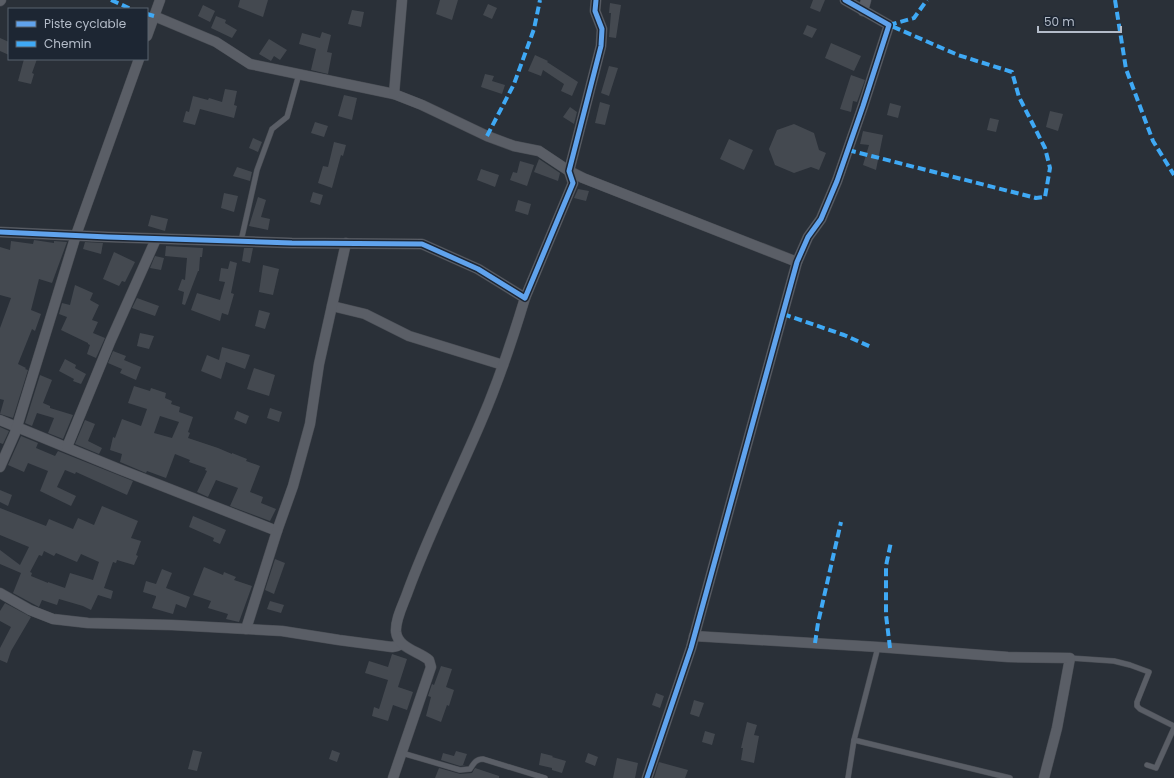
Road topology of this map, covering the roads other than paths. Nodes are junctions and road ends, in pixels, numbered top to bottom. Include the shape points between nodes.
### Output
1 (160, 0) edge
2 (402, 0) edge
3 (596, 0) edge
4 (845, 0) edge
5 (866, 0) edge
6 (864, 11) junction
7 (154, 16) junction
8 (148, 33) edge
9 (139, 60) edge
10 (299, 74) junction
11 (394, 94) junction
12 (569, 171) junction
13 (0, 232) edge
14 (76, 234) junction
15 (156, 239) junction
16 (241, 241) junction
17 (346, 243) junction
18 (797, 262) junction
19 (525, 298) junction
20 (332, 306) junction
21 (503, 364) junction
22 (0, 420) edge
23 (17, 426) junction
24 (67, 447) junction
25 (0, 467) edge
26 (277, 531) junction
27 (0, 593) edge
28 (246, 629) junction
29 (694, 636) junction
30 (402, 644) junction
31 (878, 647) junction
32 (1070, 658) junction
33 (1174, 727) edge
34 (854, 740) junction
35 (402, 753) junction
36 (1147, 765) dead end
37 (393, 778) edge
38 (545, 778) edge
39 (647, 778) edge
40 (848, 778) edge
41 (1010, 778) edge
42 (1044, 778) edge

1 - 7 street
2 - 11 street
3 - 12 street via 595,11 602,29 601,46
4 - 6 street
5 - 6 street
6 - 18 street via 888,25 864,106 837,181 821,219 808,237
7 - 8 street
7 - 10 street via 216,42 250,64
9 - 14 street
10 - 11 street
10 - 16 lane via 287,117 272,129 257,170
11 - 12 street via 514,146 539,151
12 - 18 street
12 - 19 street via 573,183
13 - 14 street
14 - 15 street
14 - 23 street
15 - 16 street
15 - 24 street
16 - 17 street
17 - 19 street via 422,244 478,269
17 - 20 street
18 - 29 street
19 - 21 street
20 - 21 street via 365,314 409,336
20 - 26 street via 310,424 293,486
21 - 30 street via 403,605 396,632
22 - 23 street
23 - 24 street
23 - 25 street
24 - 26 street
26 - 28 street
27 - 28 street via 30,610 53,619 88,623
28 - 30 street via 282,631 392,647
29 - 31 street
29 - 39 street
30 - 35 street via 429,660 431,667
31 - 32 street via 1008,658
31 - 34 lane
32 - 33 lane via 1114,661 1149,672 1137,702 1138,706
32 - 42 street via 1057,728
33 - 36 lane via 1156,768
34 - 40 lane
34 - 41 lane
35 - 37 street
35 - 38 lane via 460,770 470,769 476,761 483,759

